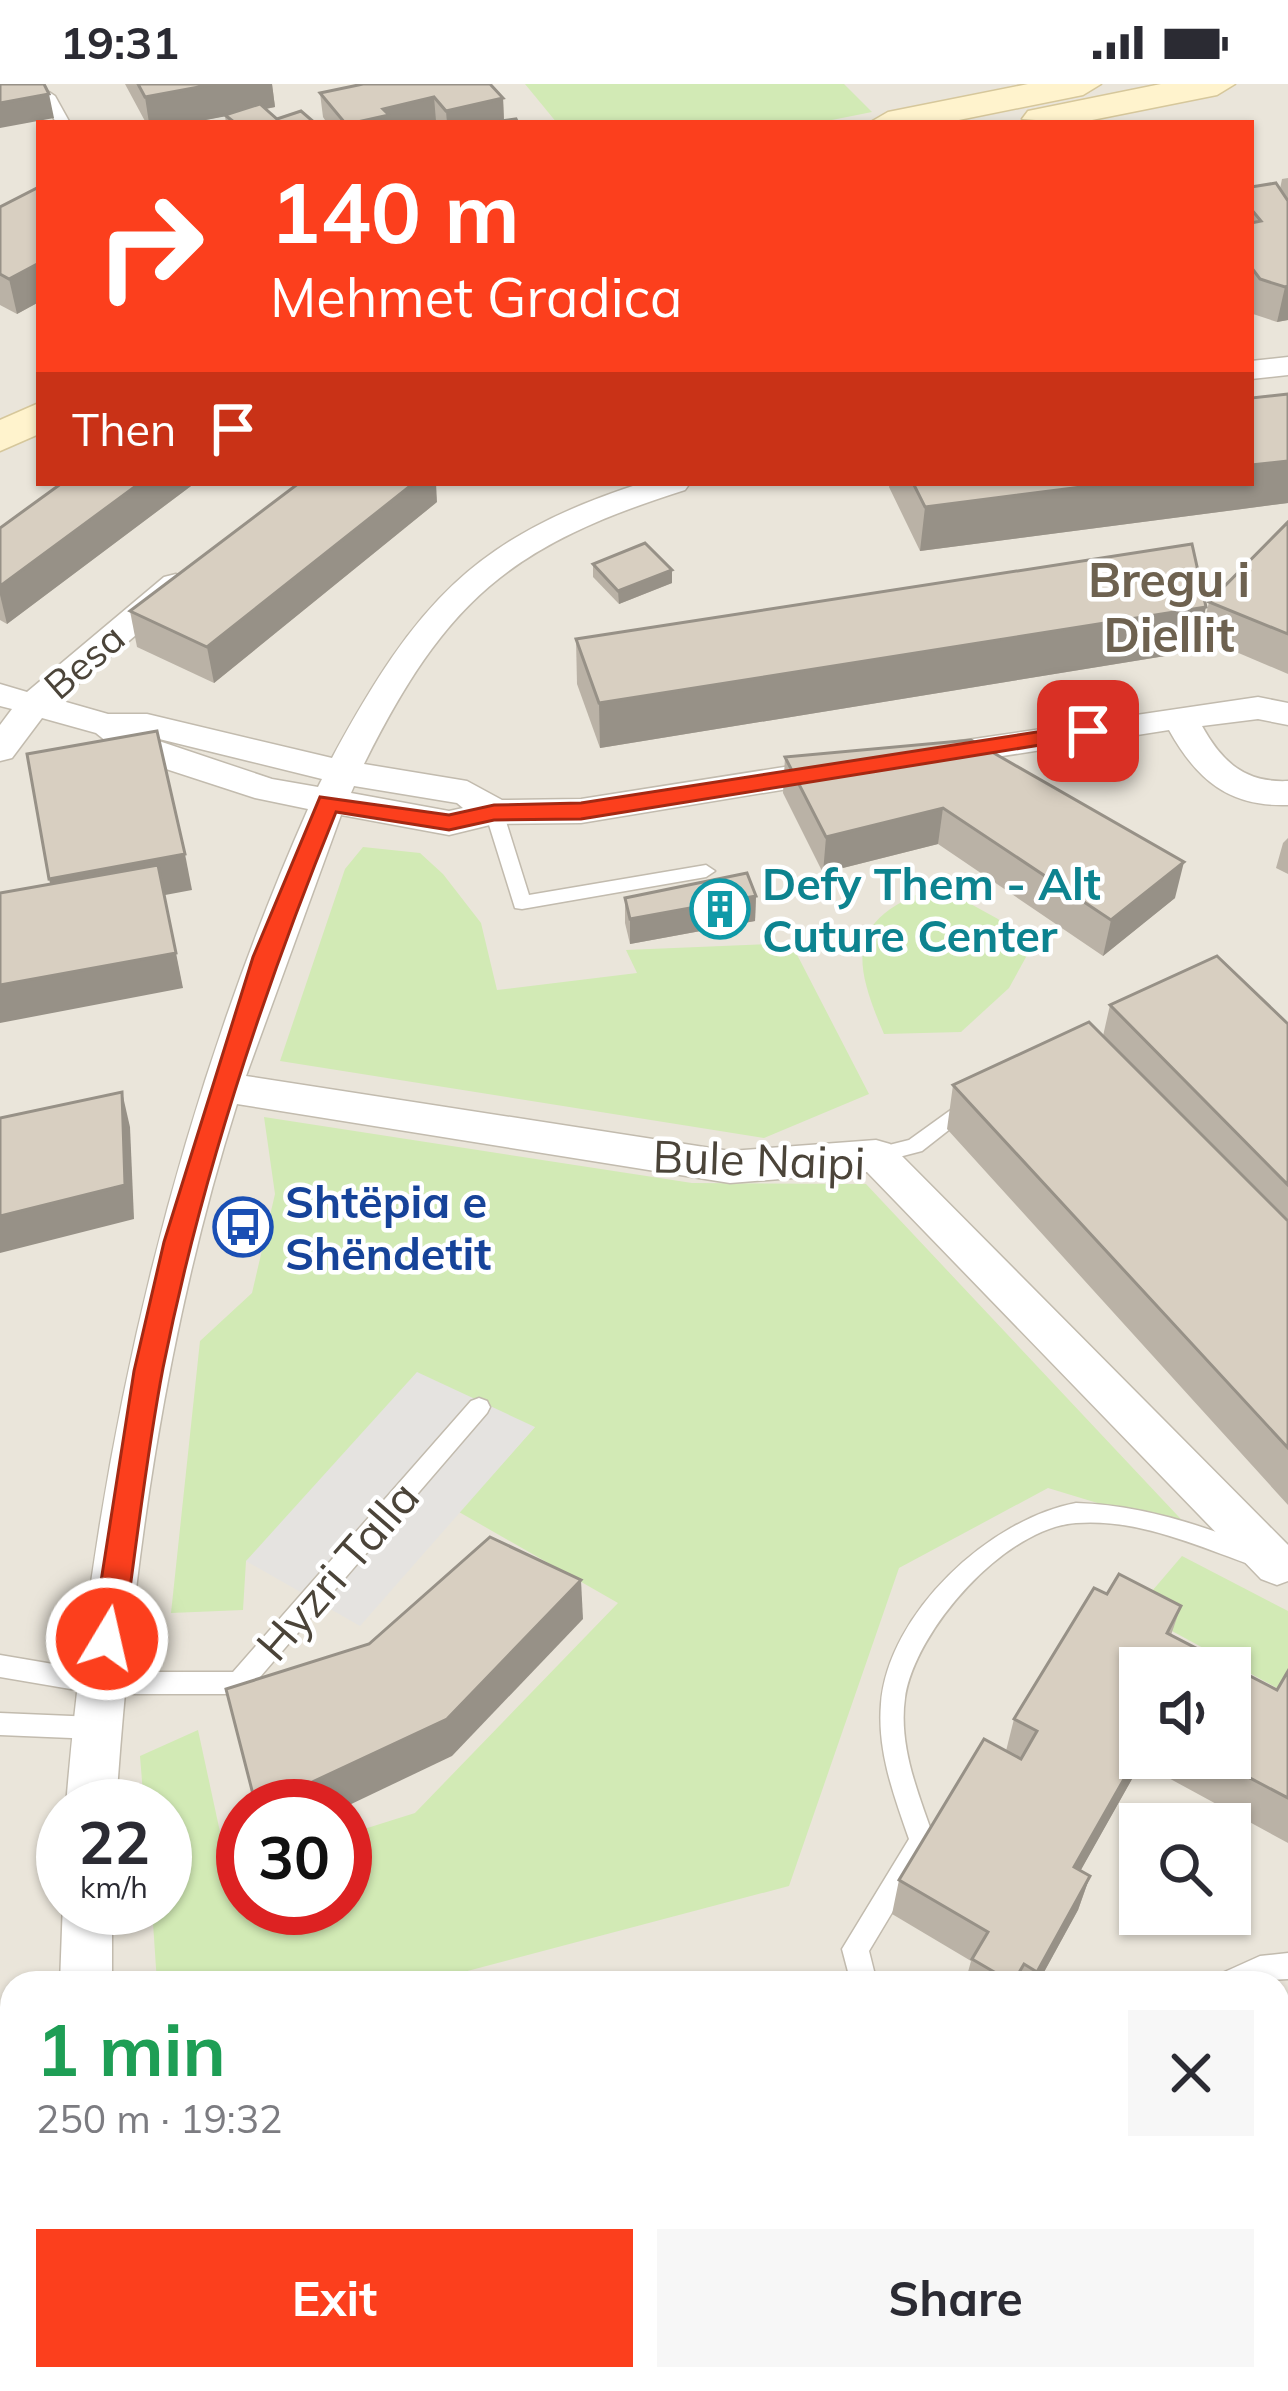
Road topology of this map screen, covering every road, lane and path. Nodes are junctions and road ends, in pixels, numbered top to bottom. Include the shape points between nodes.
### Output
1 (1083, 84) edge
2 (1217, 84) edge
3 (49, 96) edge
4 (61, 120) edge
5 (903, 120) edge
6 (1039, 120) edge
7 (36, 380) edge
8 (0, 398) edge
9 (36, 418) edge
10 (0, 438) edge
11 (665, 486) edge
12 (205, 561) edge
13 (17, 699) edge
14 (1288, 714) edge
15 (1180, 717) junction
16 (0, 750) edge
17 (335, 787) junction
18 (1288, 793) edge
19 (494, 812) junction
20 (706, 872) dead end
21 (221, 1087) junction
22 (966, 1106) edge
23 (876, 1155) junction
24 (478, 1407) dead end
25 (1277, 1565) joint
26 (0, 1666) edge
27 (100, 1683) junction
28 (0, 1724) edge
29 (95, 1728) junction
30 (92, 1779) edge
31 (86, 1935) edge
32 (1288, 1966) edge
33 (86, 1971) edge
34 (861, 1971) edge
35 (1256, 1971) edge

1 - 5 main road
2 - 6 main road
3 - 4 lane
7 - 8 main road
9 - 10 main road
11 - 17 street via 567,520 493,564 402,669
12 - 13 street, Besa
13 - 16 street, Besa
13 - 17 street, Besa via 108,725 135,747 268,790
14 - 15 street, Besa via 1243,709
15 - 18 street via 1219,778
15 - 19 street, Besa via 581,811
17 - 19 street, Besa via 449,823
17 - 21 street
19 - 20 lane via 521,903
21 - 23 street, Bule Naipi via 730,1167
21 - 27 street via 148,1371
22 - 23 lane via 915,1146
23 - 25 street, Bule Naipi
24 - 27 lane, Hyzri Talla via 238,1682
25 - 34 lane via 1193,1532 1074,1513 1032,1522 976,1564 926,1625 893,1693 892,1756 922,1841 855,1949
26 - 27 lane, Hyzri Talla
27 - 29 street
28 - 29 lane
29 - 30 street
31 - 33 street
32 - 35 lane

